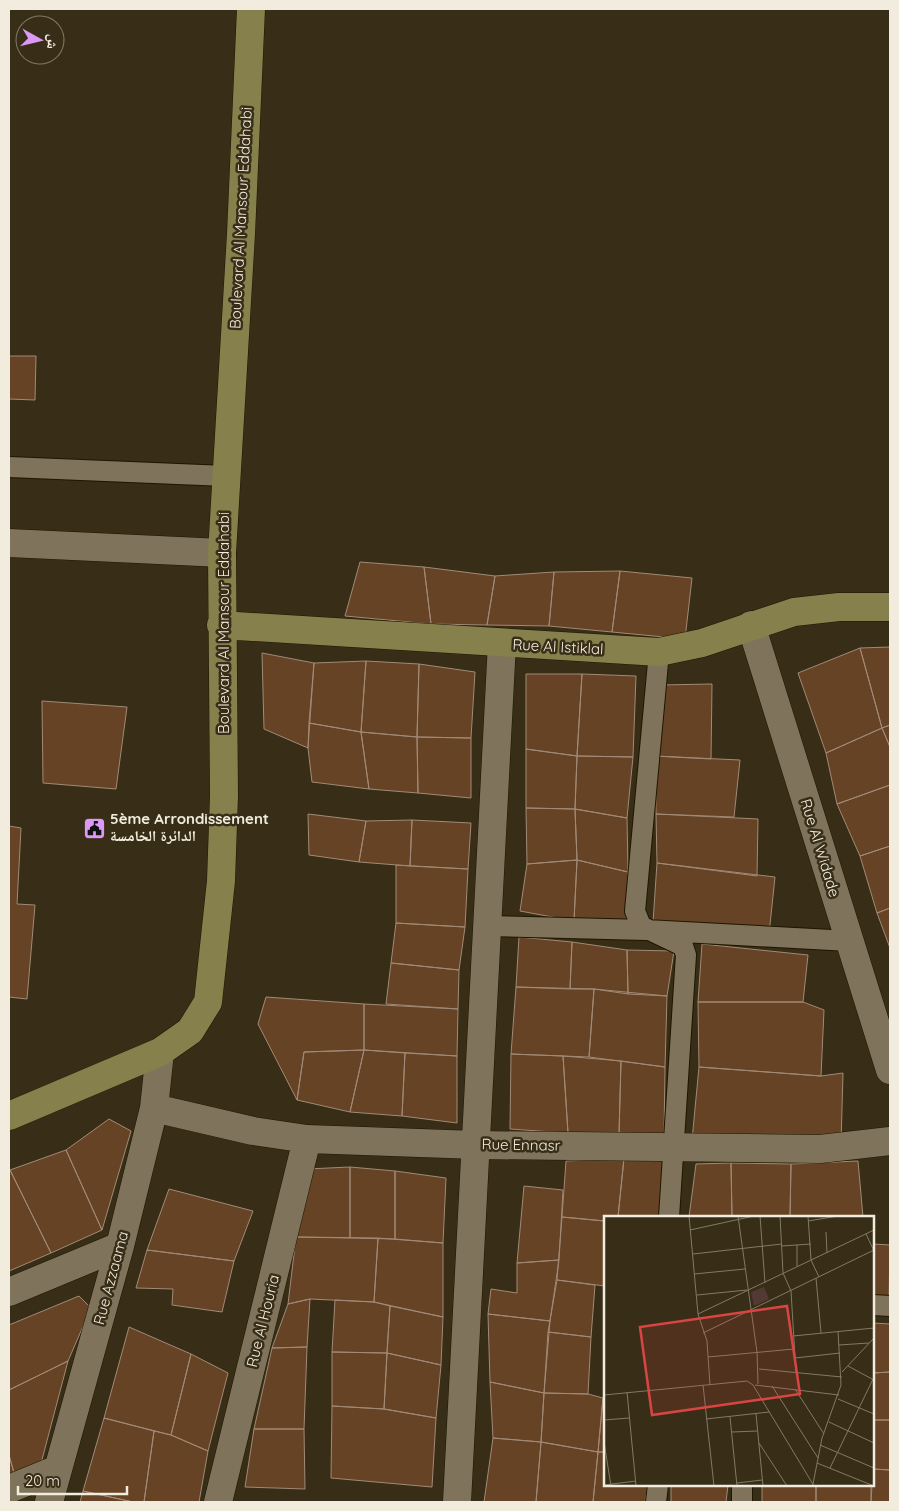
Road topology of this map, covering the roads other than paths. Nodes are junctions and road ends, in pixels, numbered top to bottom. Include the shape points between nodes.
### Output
1 (252, 9) edge
2 (9, 467) edge
3 (226, 476) junction
4 (9, 544) edge
5 (222, 552) junction
6 (890, 607) edge
7 (221, 625) junction
8 (751, 625) junction
9 (502, 644) junction
10 (659, 652) junction
11 (487, 926) junction
12 (646, 930) junction
13 (850, 941) junction
14 (160, 1052) junction
15 (890, 1070) edge
16 (154, 1108) junction
17 (9, 1116) edge
18 (307, 1139) junction
19 (890, 1141) edge
20 (476, 1144) junction
21 (674, 1147) junction
22 (669, 1216) edge
23 (120, 1246) junction
24 (9, 1292) edge
25 (874, 1305) edge
26 (890, 1306) edge
27 (58, 1469) junction
28 (658, 1486) edge
29 (742, 1486) edge
30 (9, 1489) edge
31 (49, 1502) edge
32 (218, 1502) edge
33 (457, 1502) edge
34 (656, 1502) edge
35 (742, 1502) edge

1 - 3 main road, Boulevard Al Mansour Eddahabi
2 - 3 lane
3 - 5 main road, Boulevard Al Mansour Eddahabi
4 - 5 street
5 - 7 main road, Boulevard Al Mansour Eddahabi
6 - 8 main road, Rue Al Istiklal via 839,607 794,612
7 - 9 main road, Rue Al Istiklal
7 - 14 main road, Boulevard Al Mansour Eddahabi via 224,796 221,881 208,1002 190,1031
8 - 10 main road, Rue Al Istiklal via 702,643
8 - 13 street, Rue Al Widade
9 - 10 main road, Rue Al Istiklal
9 - 11 street
10 - 12 lane via 635,910
11 - 12 lane
11 - 20 street
12 - 13 lane
12 - 21 lane via 684,946 686,955
13 - 15 street, Rue Al Widade
14 - 16 street, Rue Azzaama
14 - 17 main road, Boulevard Al Mansour Eddahabi
16 - 18 street, Rue Ennasr via 253,1132
16 - 23 street, Rue Azzaama
18 - 20 street, Rue Ennasr
18 - 32 street, Rue Al Houria
19 - 21 street, Rue Ennasr via 820,1150
20 - 21 street, Rue Ennasr
20 - 33 street
21 - 22 lane
23 - 24 street
23 - 27 street, Rue Azzaama
25 - 26 lane
27 - 30 street
27 - 31 street, Rue Azzaama
28 - 34 lane
29 - 35 lane

